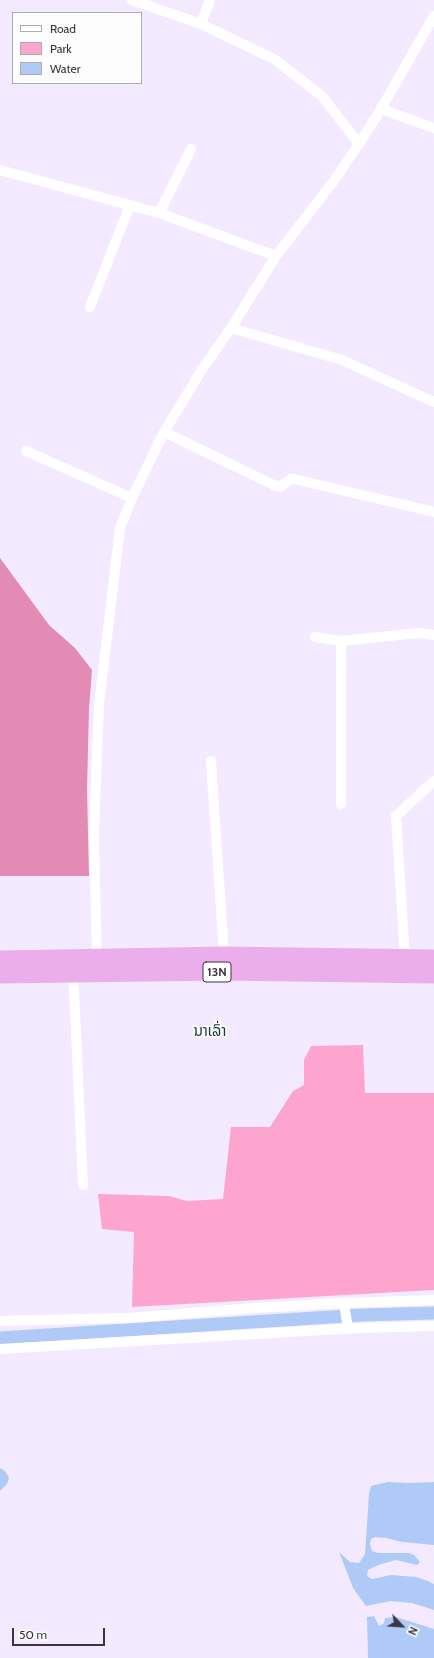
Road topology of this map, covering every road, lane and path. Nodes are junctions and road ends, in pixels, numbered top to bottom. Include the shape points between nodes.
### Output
1 (132, 0) edge
2 (210, 0) edge
3 (434, 16) edge
4 (201, 24) junction
5 (430, 32) edge
6 (381, 109) junction
7 (434, 128) edge
8 (360, 144) junction
9 (191, 149) dead end
10 (0, 170) edge
11 (130, 205) junction
12 (159, 213) junction
13 (276, 256) junction
14 (90, 306) dead end
15 (231, 328) junction
16 (434, 402) edge
17 (164, 432) junction
18 (26, 451) dead end
19 (132, 498) junction
20 (434, 512) edge
21 (434, 635) edge
22 (315, 637) dead end
23 (341, 641) junction
24 (211, 761) dead end
25 (434, 781) edge
26 (341, 804) dead end
27 (224, 955) junction
28 (97, 957) junction
29 (0, 958) edge
30 (73, 958) junction
31 (405, 958) junction
32 (434, 958) edge
33 (98, 974) junction
34 (0, 975) edge
35 (73, 975) junction
36 (434, 975) edge
37 (83, 1185) dead end
38 (434, 1300) edge
39 (344, 1302) junction
40 (0, 1321) edge
41 (434, 1326) edge
42 (348, 1329) junction
43 (0, 1349) edge

1 - 4 street
2 - 4 street
3 - 5 street
4 - 8 street via 274,59 322,96
5 - 6 street
6 - 7 street
6 - 8 street
8 - 13 street
9 - 12 street
10 - 11 street
11 - 12 street
11 - 14 street
12 - 13 street
13 - 15 street
15 - 16 street via 342,360
15 - 17 street
17 - 19 street
17 - 20 street via 276,486 280,487 294,479
18 - 19 street
19 - 28 street via 120,528 99,704 94,835
21 - 23 street via 418,633
22 - 23 street
23 - 26 street
24 - 27 street
25 - 31 street via 396,816
27 - 28 highway, 13N
27 - 31 highway, 13N
28 - 30 highway, 13N
28 - 33 street
29 - 30 highway, 13N
30 - 35 street
31 - 32 highway, 13N
33 - 35 highway, 13N
33 - 36 highway, 13N via 223,972
34 - 35 highway, 13N
35 - 37 street
38 - 39 street
39 - 40 street via 129,1318
39 - 42 street
41 - 42 street
42 - 43 street

